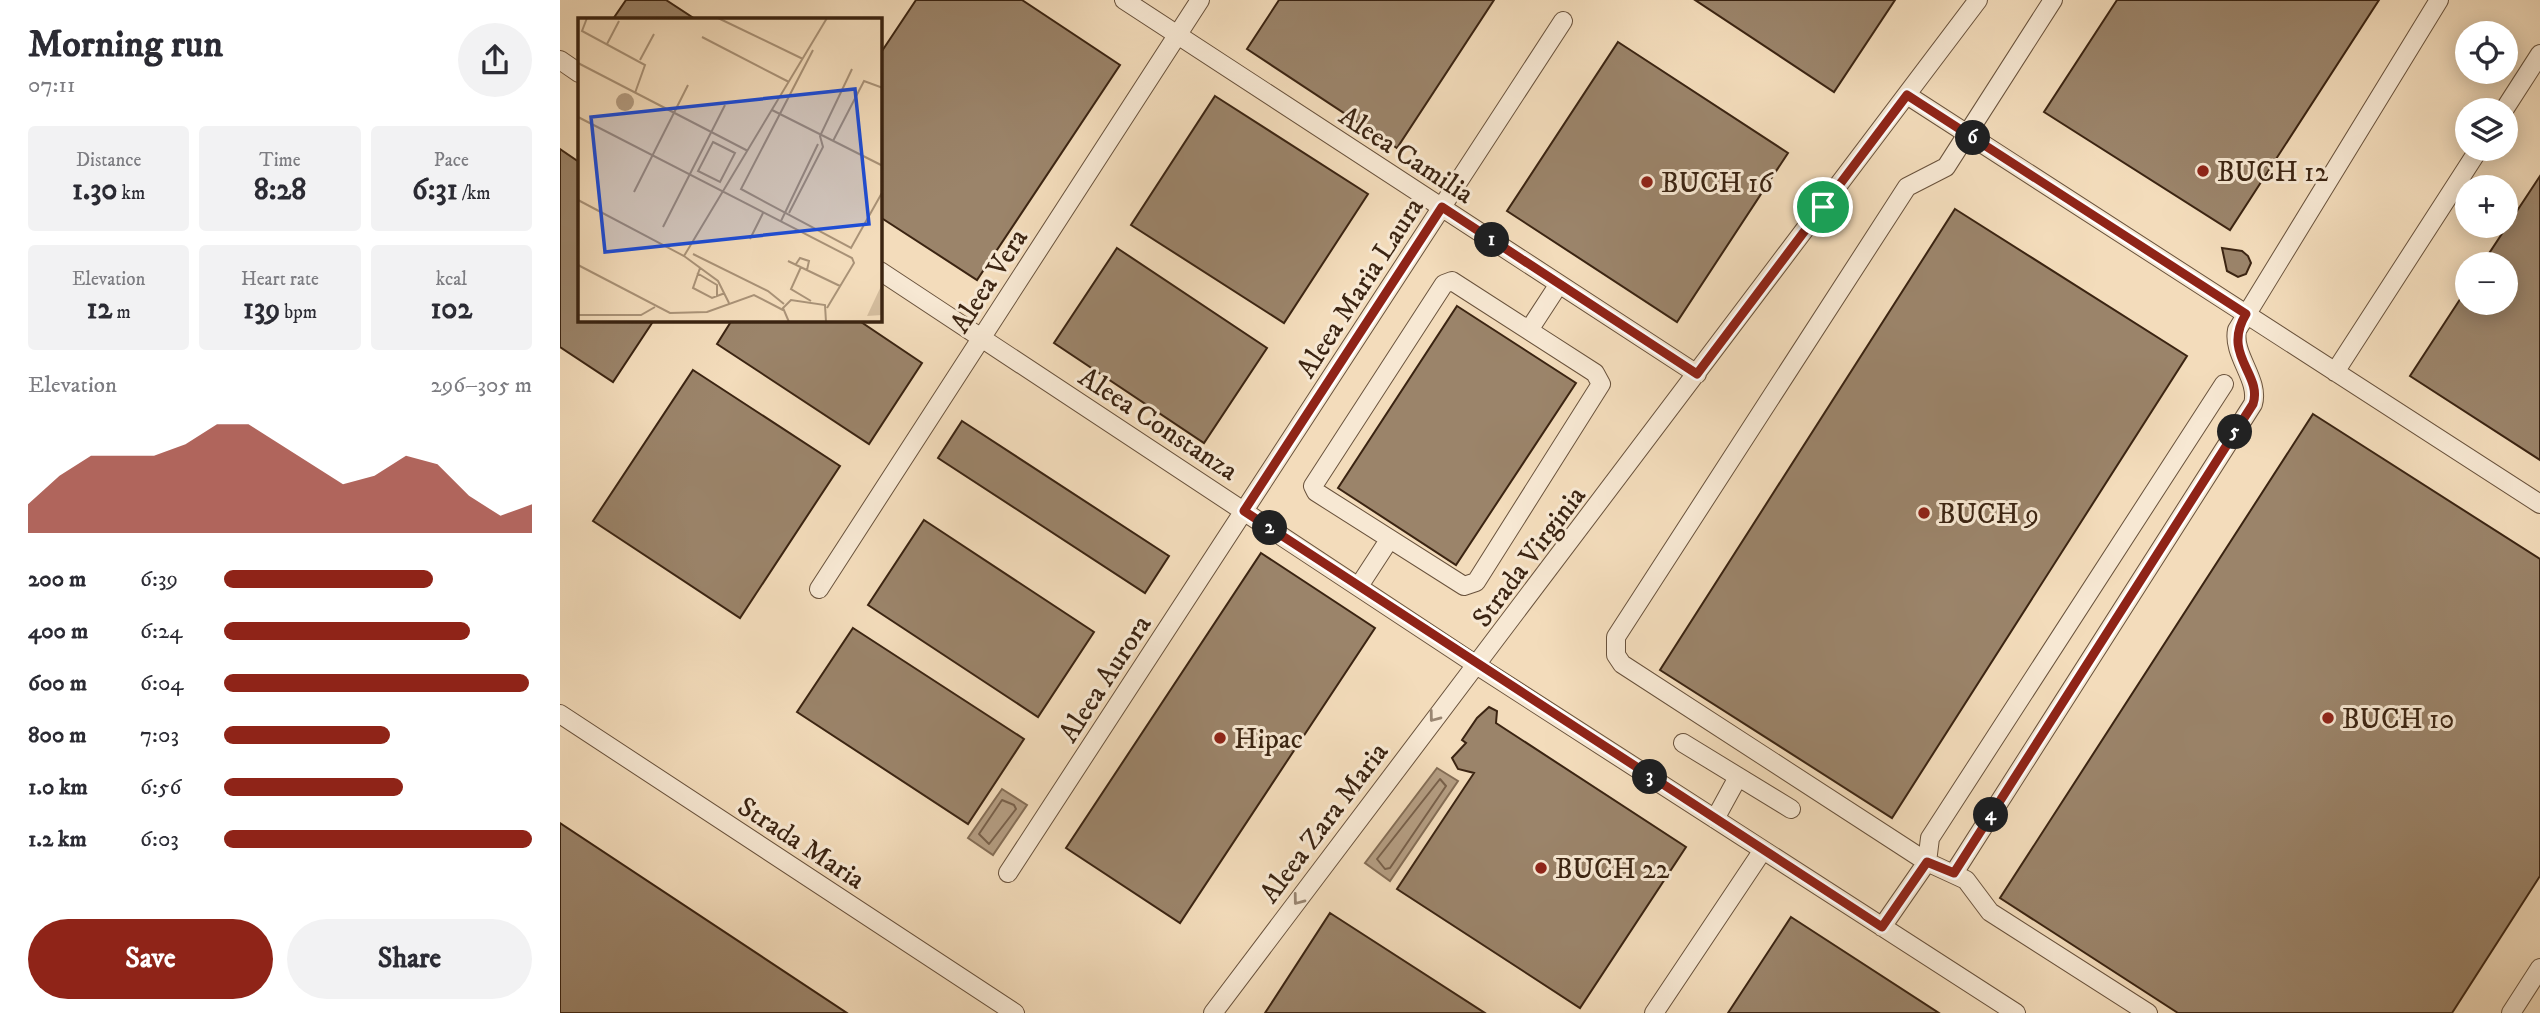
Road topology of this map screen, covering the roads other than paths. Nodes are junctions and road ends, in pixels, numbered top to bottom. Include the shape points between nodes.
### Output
1 (1124, 0) edge
2 (1200, 0) edge
3 (1978, 0) edge
4 (2053, 0) edge
5 (2439, 0) edge
6 (1563, 21) dead end
7 (1178, 35) junction
8 (2540, 54) edge
9 (560, 60) edge
10 (578, 72) edge
11 (1907, 95) junction
12 (2512, 98) edge
13 (1966, 133) junction
14 (2471, 161) edge
15 (1442, 207) junction
16 (882, 272) edge
17 (1559, 284) junction
18 (2246, 314) junction
19 (1529, 330) junction
20 (982, 338) junction
21 (2336, 372) junction
22 (1697, 374) junction
23 (2224, 384) dead end
24 (2540, 504) edge
25 (1244, 511) junction
26 (1389, 540) junction
27 (1359, 586) junction
28 (819, 589) dead end
29 (1478, 666) junction
30 (560, 714) edge
31 (1683, 743) dead end
32 (1738, 777) junction
33 (1791, 809) dead end
34 (1715, 819) junction
35 (1763, 850) junction
36 (1927, 862) junction
37 (1008, 873) dead end
38 (1954, 873) junction
39 (1882, 927) junction
40 (2540, 968) edge
41 (1015, 1013) edge
42 (1213, 1013) edge
43 (1654, 1013) edge
44 (2016, 1013) edge
45 (2148, 1013) edge
46 (2511, 1013) edge

1 - 7 street, Aleea Camilia
2 - 7 street, Aleea Vera
3 - 11 street, Strada Virginia
4 - 13 street
5 - 18 street
6 - 15 street, Aleea Maria Laura
7 - 15 street, Aleea Camilia
7 - 20 street, Aleea Vera
8 - 12 street
9 - 10 street
11 - 13 street
11 - 22 street, Strada Virginia
13 - 18 street
13 - 36 street via 1946,167 1908,187 1615,645 1622,664
14 - 21 street
15 - 17 street, Aleea Camilia
15 - 25 street, Aleea Maria Laura
16 - 20 street, Aleea Constanza
17 - 19 street
17 - 22 street, Aleea Camilia
18 - 21 street
18 - 38 street via 2236,335 2255,395 2253,404
19 - 26 street via 1595,373 1601,388 1476,582 1459,586
19 - 26 street via 1455,282 1444,284 1313,486
20 - 25 street, Aleea Constanza
20 - 28 street, Aleea Vera
21 - 24 street
22 - 29 street, Strada Virginia
23 - 36 street via 1930,838
25 - 27 street, Aleea Constanza
25 - 37 street, Aleea Aurora
26 - 27 street
27 - 29 street, Aleea Constanza
29 - 34 street, Strada Virginia
29 -> 42 street, Aleea Zara Maria via 1466,675
30 - 41 street, Strada Maria
31 - 32 street
32 - 33 street
32 - 34 street
34 - 35 street, Strada Virginia
35 - 39 street, Strada Virginia
35 - 43 street
36 - 38 street
36 - 39 street
38 - 45 street via 1974,887 1990,912
39 - 44 street, Strada Virginia
40 - 46 street

